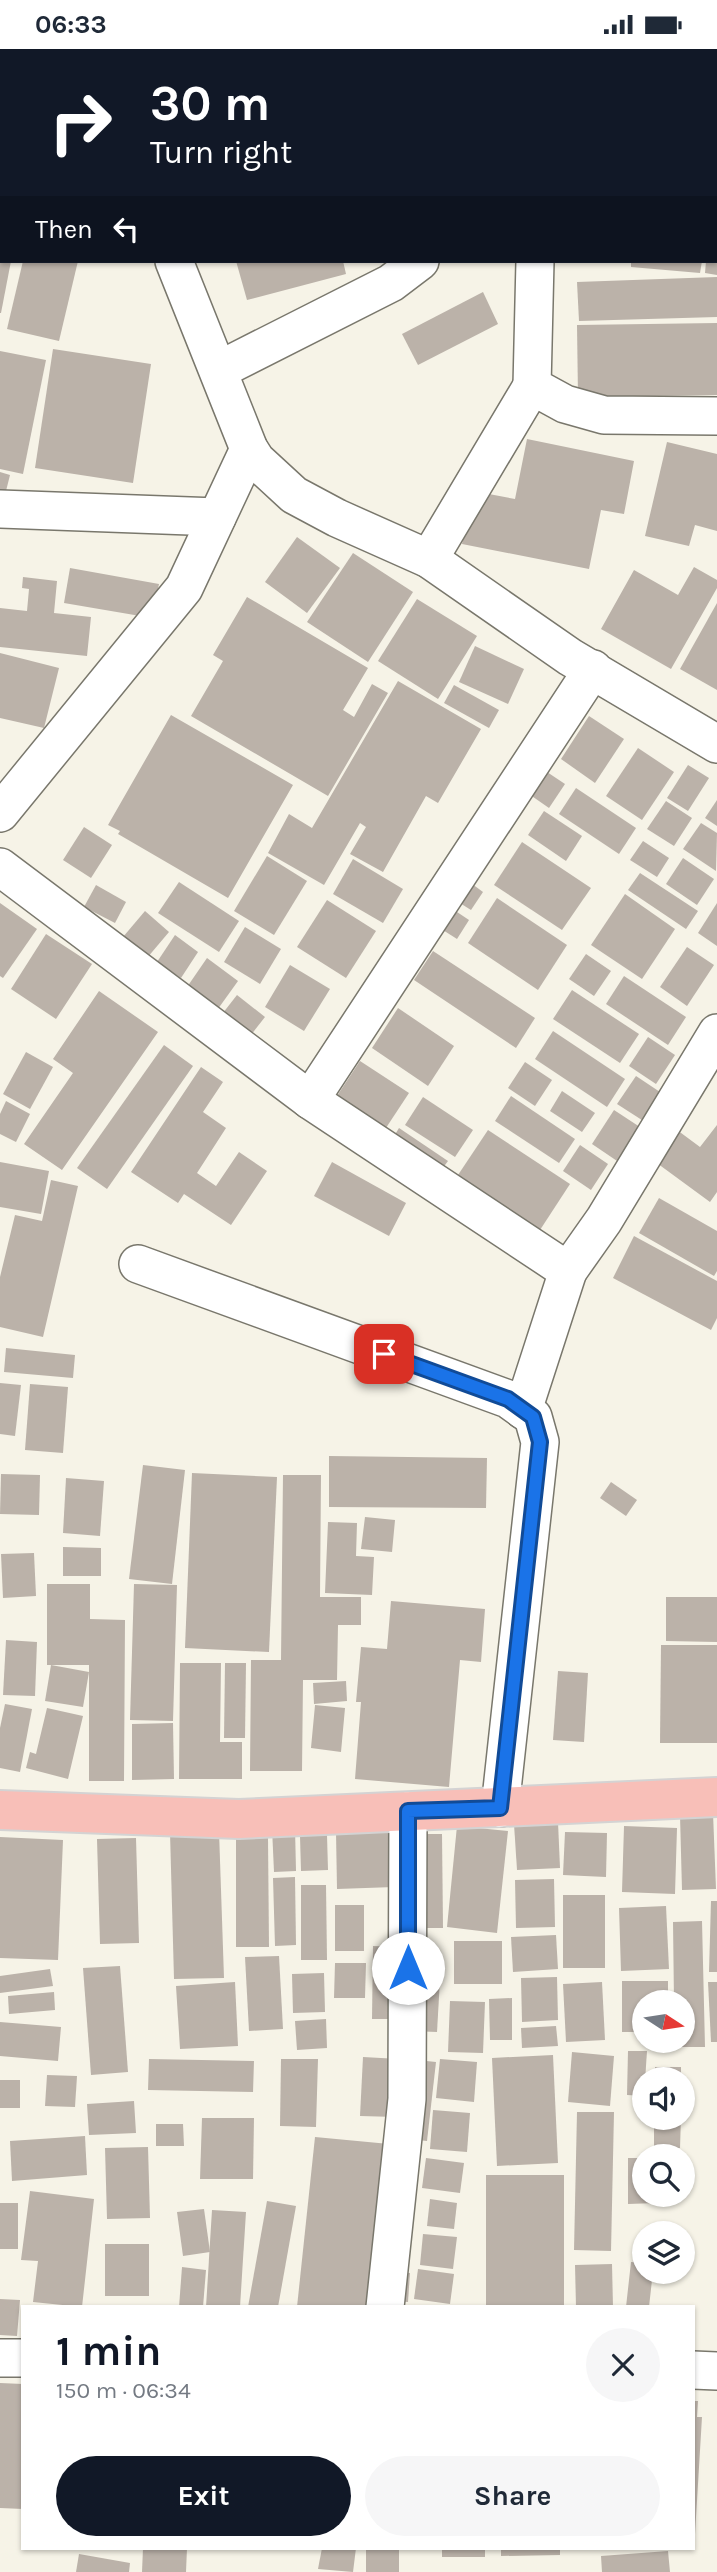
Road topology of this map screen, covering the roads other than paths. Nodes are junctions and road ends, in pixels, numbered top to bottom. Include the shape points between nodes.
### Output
1 (175, 263) edge
2 (417, 263) edge
3 (535, 263) edge
4 (219, 370) junction
5 (532, 386) junction
6 (717, 416) edge
7 (249, 449) junction
8 (0, 509) edge
9 (217, 517) junction
10 (429, 559) junction
11 (593, 669) junction
12 (717, 744) edge
13 (0, 813) edge
14 (0, 867) edge
15 (717, 1033) edge
16 (310, 1100) junction
17 (138, 1264) dead end
18 (568, 1271) junction
19 (523, 1410) junction
20 (717, 1797) edge
21 (500, 1808) junction
22 (0, 1810) edge
23 (408, 1811) junction
24 (385, 2305) edge
25 (0, 2358) edge
26 (21, 2358) edge
27 (695, 2370) edge
28 (717, 2371) edge

1 - 4 street
2 - 4 street via 391,283
3 - 5 street
4 - 7 street
5 - 6 street via 565,404 604,415
5 - 10 street
7 - 9 street
7 - 10 street via 294,495
8 - 9 street
9 - 13 street via 184,589
10 - 11 street
11 - 12 street
11 - 16 street
14 - 16 street
15 - 18 street
16 - 18 street
17 - 19 street via 508,1399
18 - 19 street
19 - 21 street via 533,1417 540,1442
20 - 21 main road
21 - 23 main road
22 - 23 main road via 239,1819
23 - 24 street via 407,2099
25 - 26 street
27 - 28 street

